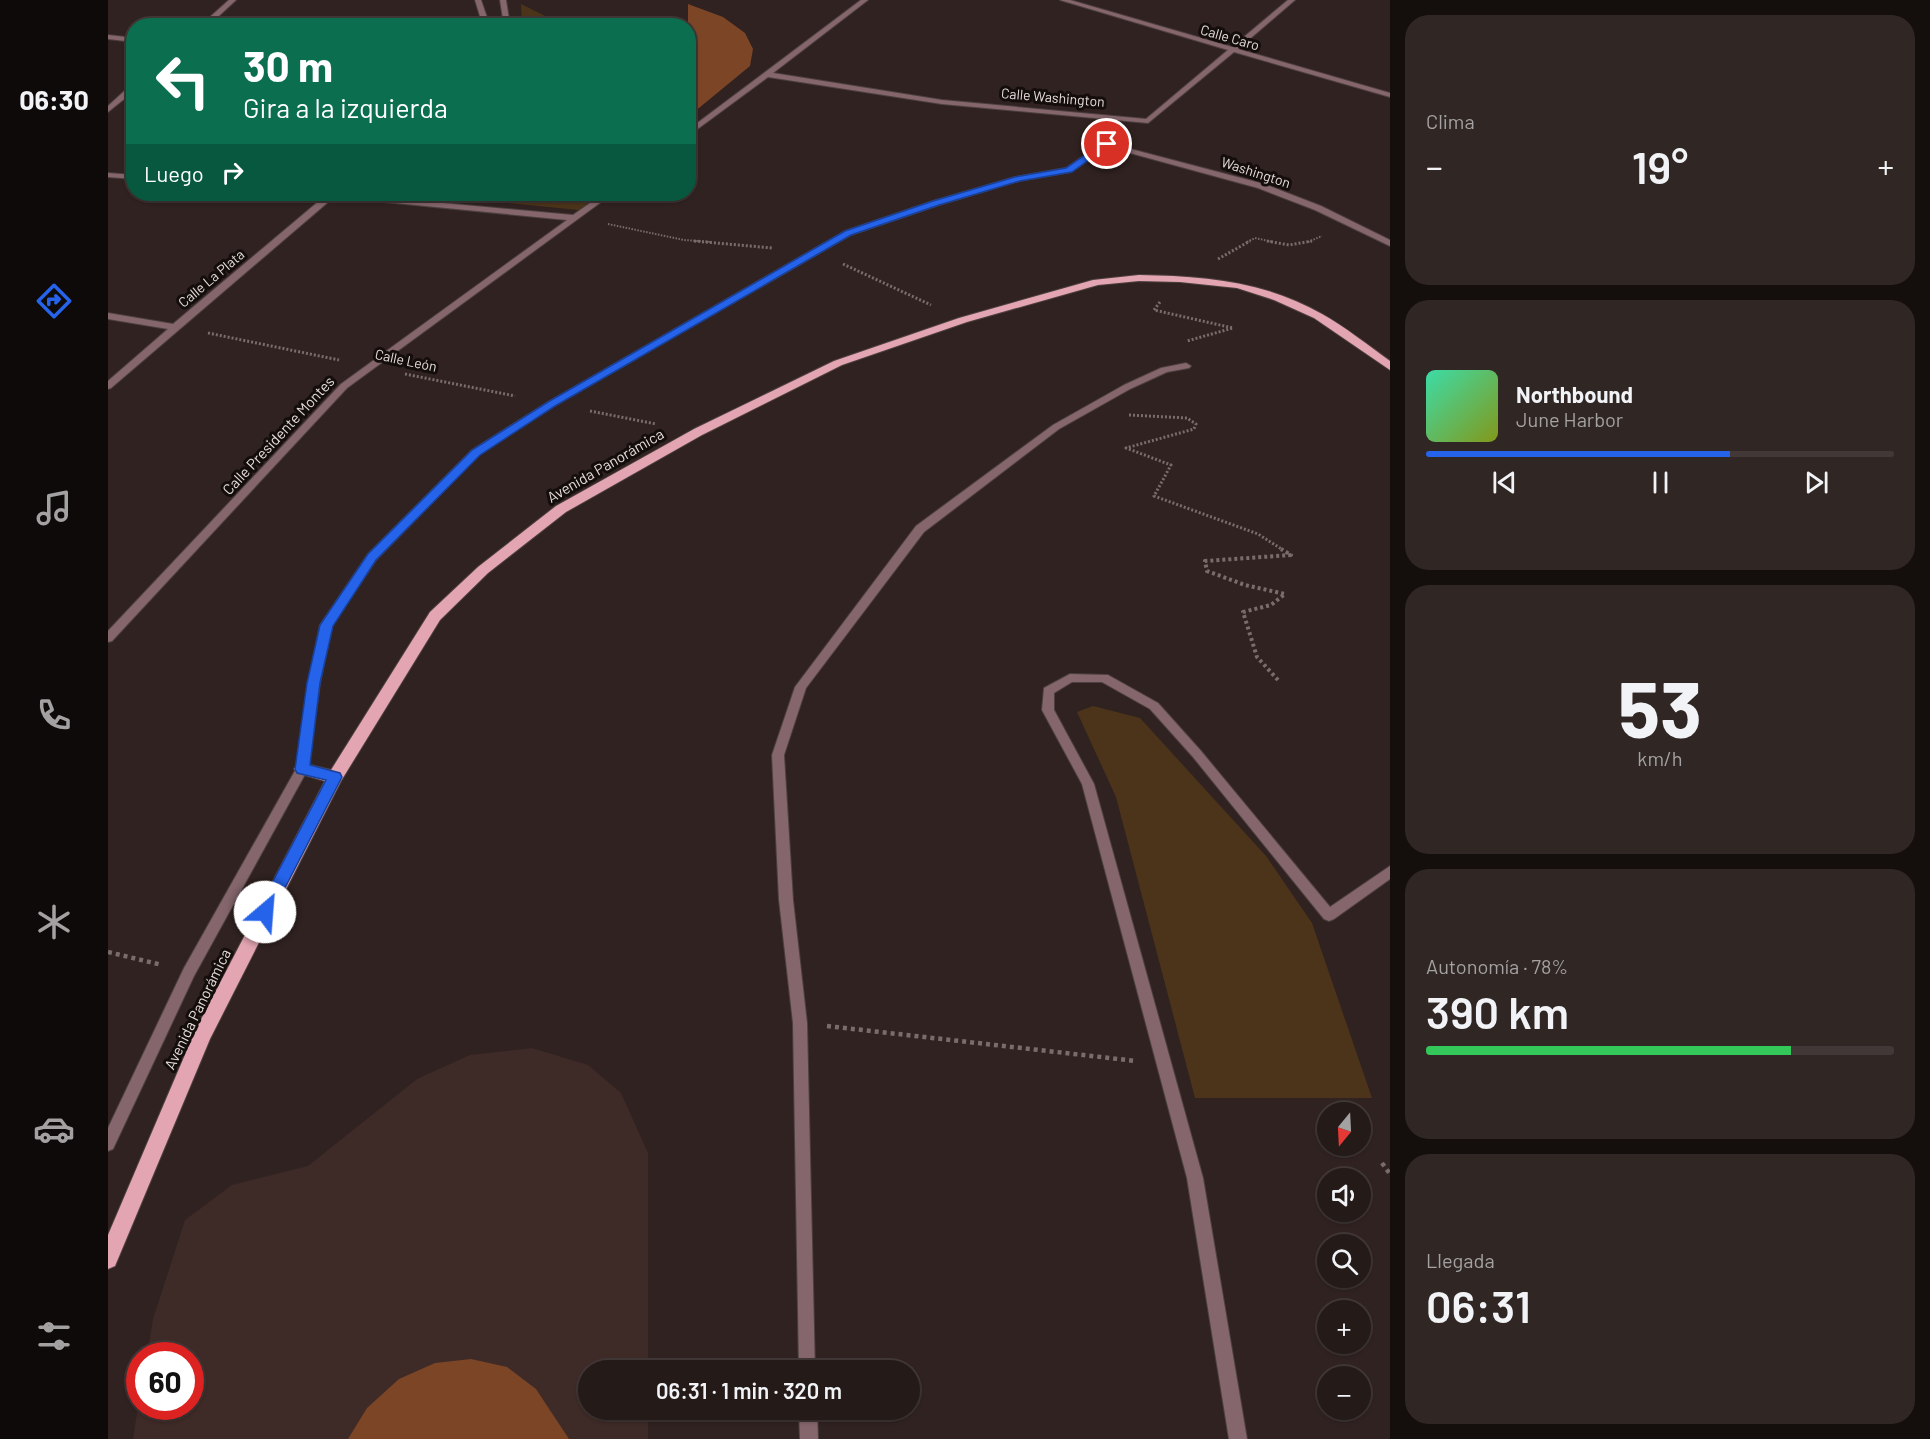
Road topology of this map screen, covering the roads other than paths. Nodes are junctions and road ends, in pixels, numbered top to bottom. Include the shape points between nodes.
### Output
1 (233, 0) edge
2 (478, 0) edge
3 (503, 0) edge
4 (865, 0) edge
5 (1063, 0) edge
6 (1292, 0) edge
7 (212, 18) edge
8 (484, 18) edge
9 (506, 18) edge
10 (108, 37) edge
11 (126, 39) edge
12 (1233, 50) junction
13 (770, 75) junction
14 (126, 94) edge
15 (1390, 95) edge
16 (108, 110) edge
17 (696, 128) edge
18 (108, 175) edge
19 (126, 176) edge
20 (325, 201) edge
21 (403, 201) edge
22 (598, 201) edge
23 (574, 218) junction
24 (1390, 243) edge
25 (108, 316) edge
26 (174, 327) junction
27 (1390, 366) edge
28 (1182, 367) road end
29 (108, 386) edge
30 (108, 638) edge
31 (302, 769) junction
32 (335, 777) junction
33 (1390, 873) edge
34 (108, 1144) edge
35 (108, 1259) edge
36 (807, 1360) edge
37 (808, 1420) edge
38 (809, 1439) edge
39 (1238, 1439) edge

1 - 7 street
2 - 8 street
3 - 9 street
4 - 13 street
5 - 12 street, Calle Caro
6 - 12 street, Calle Washington
10 - 11 street
12 - 13 street, Calle Washington via 1148,121 942,102
12 - 15 street, Calle Caro
13 - 17 street
14 - 16 street
18 - 19 street
20 - 26 street, Calle La Plata
21 - 23 street
22 - 23 street, Calle Presidente Montes
23 - 30 street, Calle Presidente Montes via 344,386
24 - 31 street, Washington via 1261,186 1107,144 1068,170 1018,179 848,233 551,404 476,452 372,557 327,625
25 - 26 street
26 - 29 street, Calle La Plata
27 - 32 main road, Avenida Panorámica via 1318,316 1278,297 1238,285 1139,278 1096,282 963,320 838,363 698,432 561,509 483,570 435,616
28 - 36 street via 1164,370 1056,427 920,529 801,687 778,755 786,900 800,1023
31 - 32 main road
31 - 34 street via 189,972
32 - 35 main road, Avenida Panorámica via 202,1035
33 - 39 street via 1329,915 1154,706 1104,678 1070,678 1048,691 1048,710 1088,784 1194,1178
37 - 38 street

